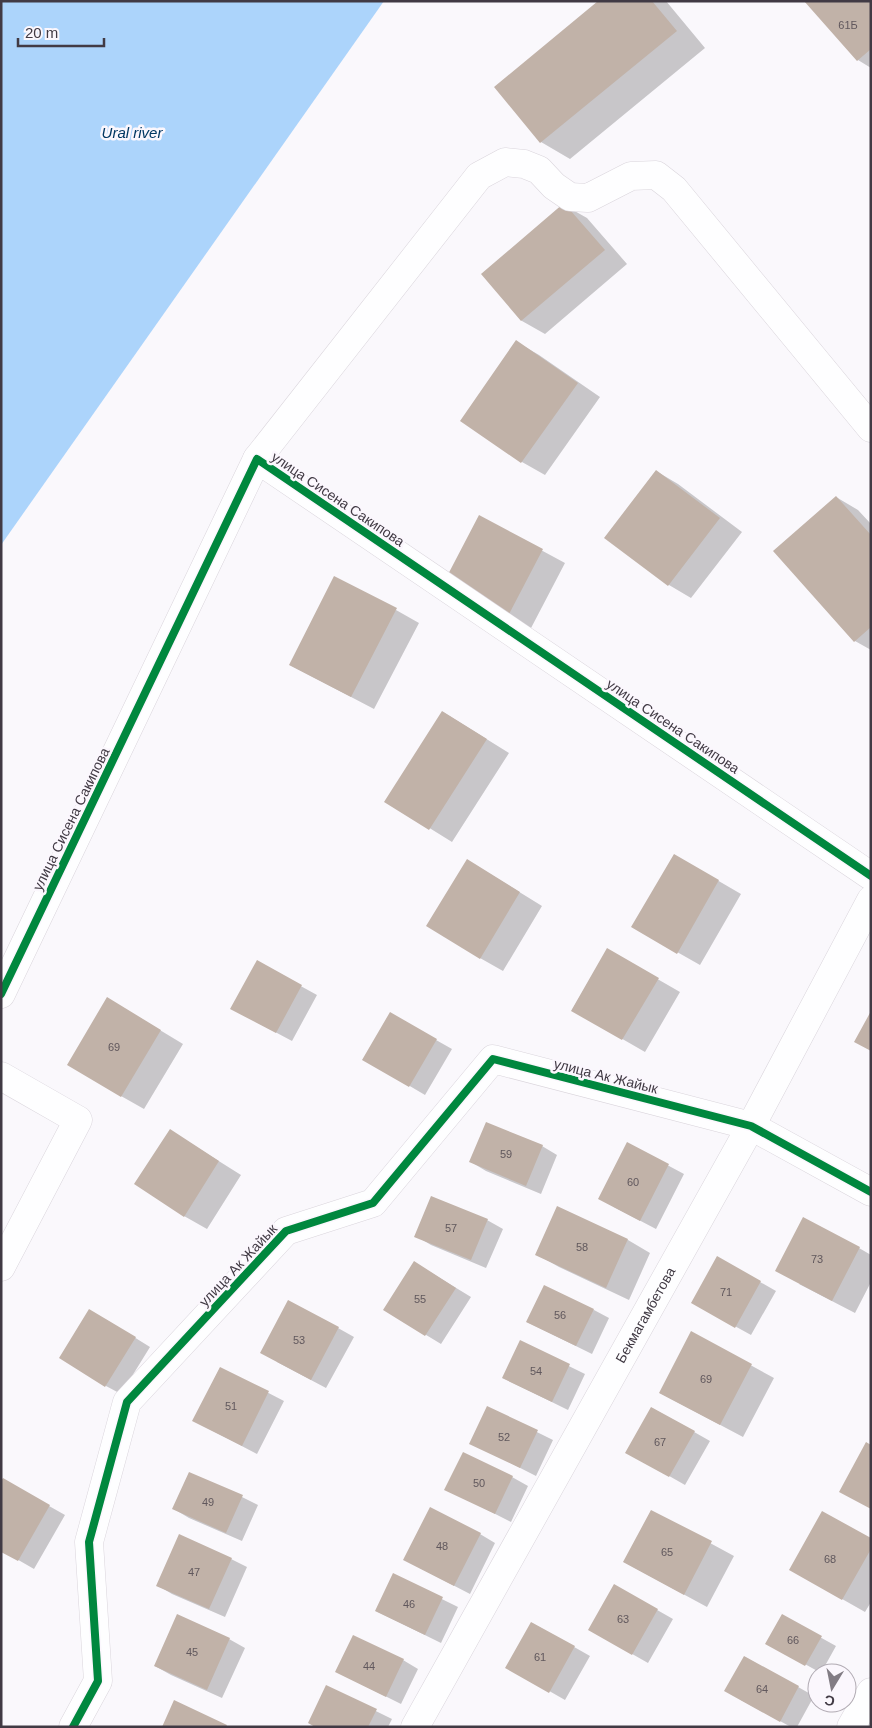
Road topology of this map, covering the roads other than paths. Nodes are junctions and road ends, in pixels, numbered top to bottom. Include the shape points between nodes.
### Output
1 (871, 428) edge
2 (257, 459) junction
3 (871, 876) edge
4 (871, 900) edge
5 (1, 994) edge
6 (1, 1076) edge
7 (751, 1126) junction
8 (871, 1192) edge
9 (1, 1267) edge
10 (871, 1692) edge
11 (73, 1727) edge
12 (415, 1727) edge
13 (851, 1727) edge

1 - 2 street via 674,189 656,175 631,176 588,198 570,197 539,170 505,162 479,176
2 - 3 street, улица Сисена Сакипова
2 - 5 street, улица Сисена Сакипова
4 - 7 street, Бекмагамбетова
6 - 9 street via 78,1120
7 - 8 street
7 - 11 street, улица Ак Жайык via 492,1059 373,1203 286,1231 128,1402 90,1542 98,1681
7 - 12 street, Бекмагамбетова
10 - 13 street

